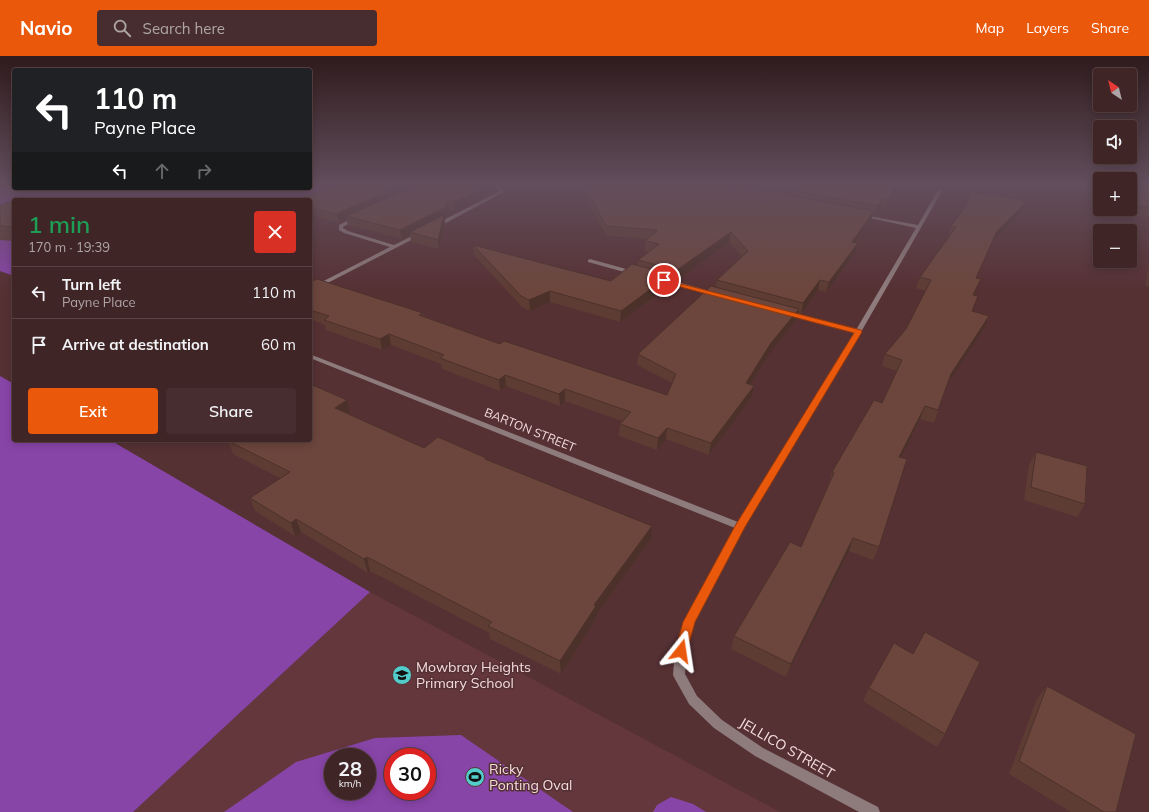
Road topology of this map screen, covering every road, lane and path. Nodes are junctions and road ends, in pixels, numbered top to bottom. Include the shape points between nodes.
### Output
1 (355, 218) edge
2 (452, 218) edge
3 (873, 218) edge
4 (924, 218) edge
5 (919, 227) junction
6 (431, 229) edge
7 (424, 232) edge
8 (395, 247) junction
9 (590, 261) dead end
10 (642, 274) edge
11 (650, 276) edge
12 (312, 289) edge
13 (724, 296) edge
14 (777, 310) edge
15 (858, 332) junction
16 (312, 357) edge
17 (740, 526) junction
18 (873, 812) edge

1 - 8 street via 346,222 341,229
2 - 6 street
3 - 5 street
4 - 5 street, JELLICO STREET
5 - 15 street, JELLICO STREET
7 - 8 street
8 - 12 street
9 - 10 street
11 - 13 street
14 - 15 street
15 - 17 street, JELLICO STREET
16 - 17 street, BARTON STREET
17 - 18 street, JELLICO STREET via 689,622 681,651 679,675 693,700 718,724 759,752

